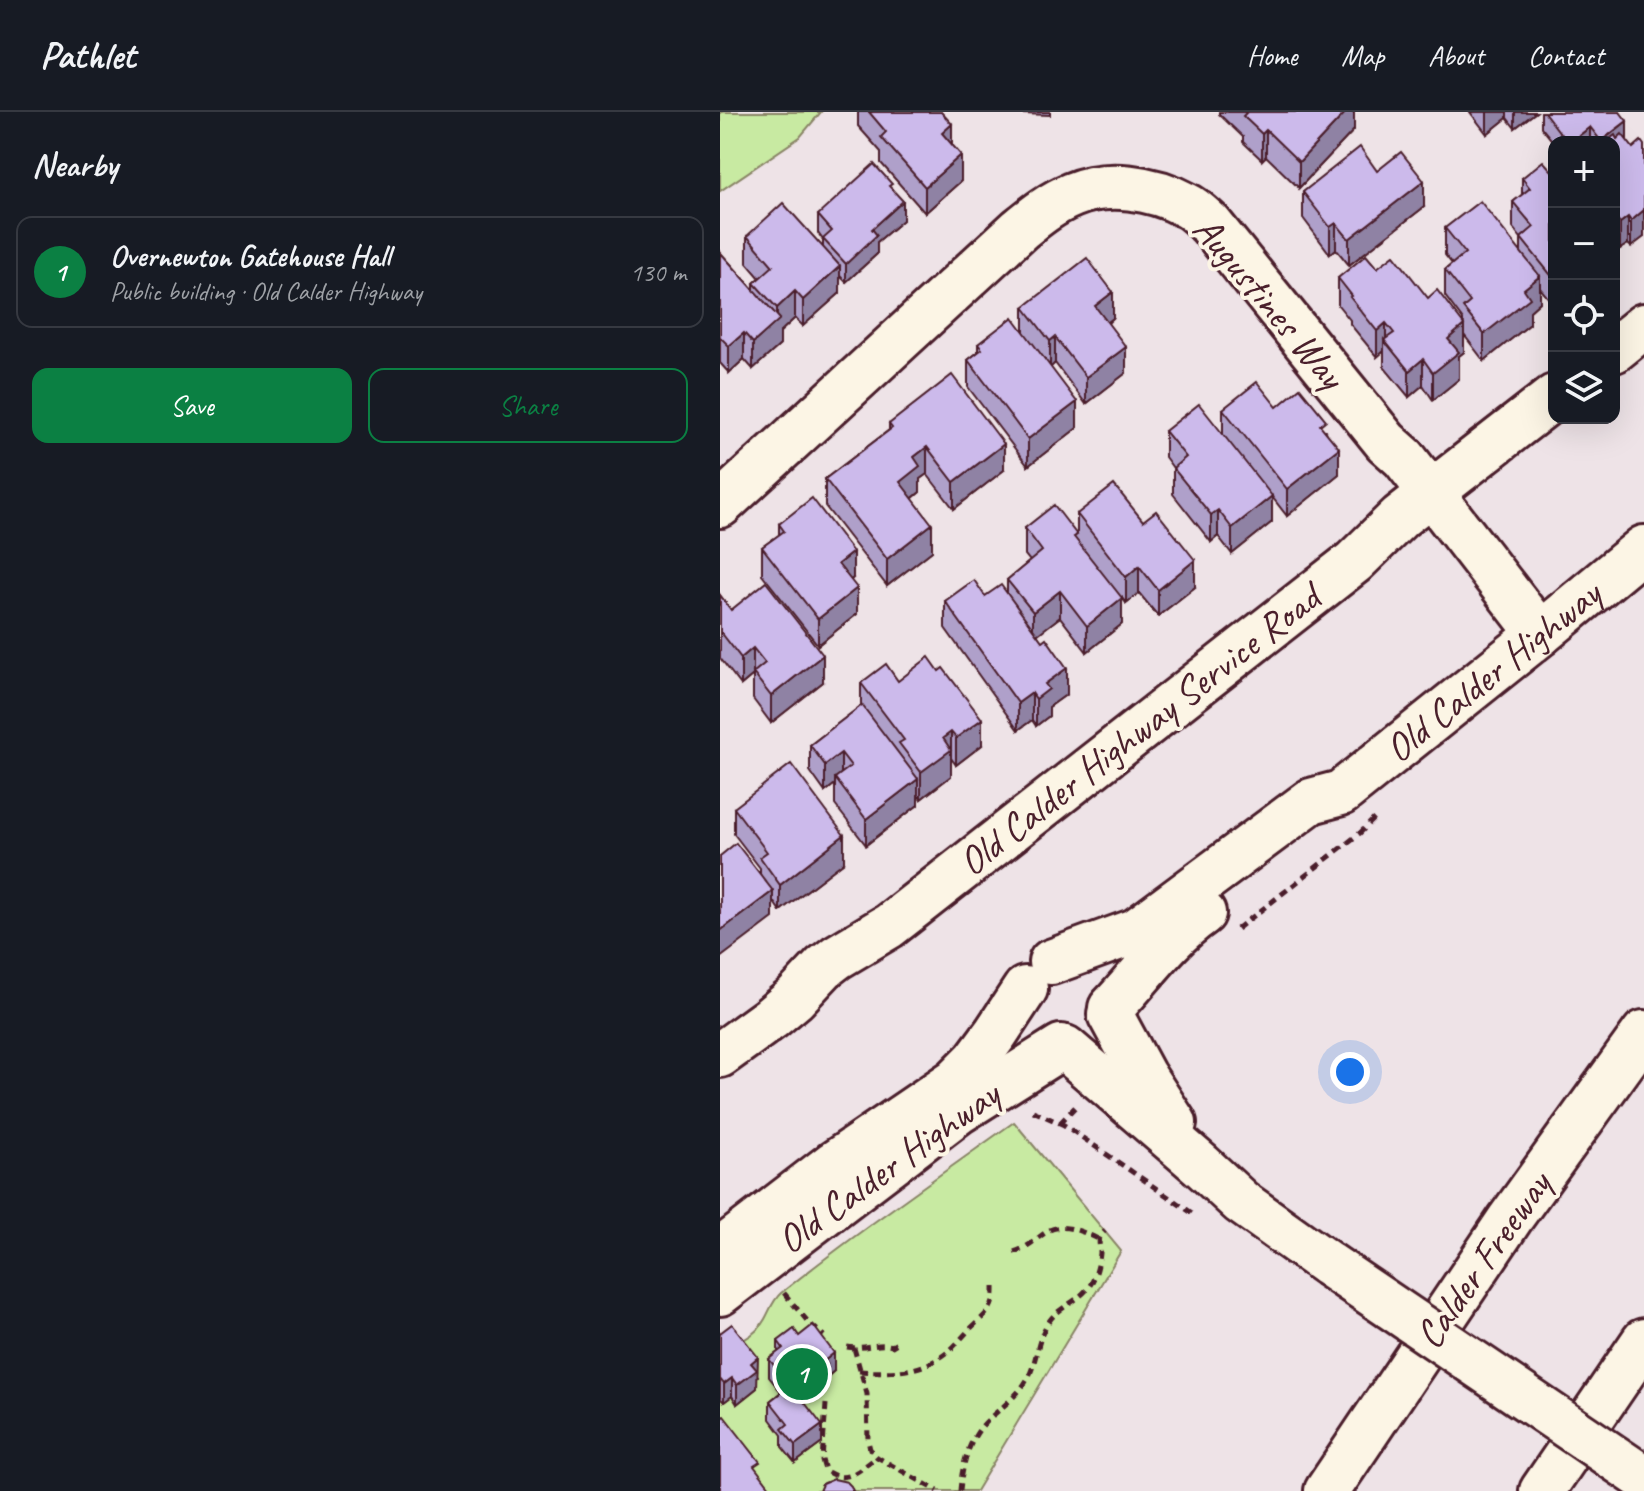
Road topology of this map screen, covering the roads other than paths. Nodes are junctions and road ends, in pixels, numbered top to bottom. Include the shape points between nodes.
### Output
1 (1644, 326) edge
2 (1620, 345) edge
3 (1548, 402) edge
4 (1431, 492) junction
5 (720, 505) edge
6 (1644, 548) edge
7 (1540, 634) junction
8 (1341, 793) junction
9 (1038, 976) junction
10 (1110, 1011) junction
11 (1644, 1033) edge
12 (1063, 1047) junction
13 (720, 1055) edge
14 (1201, 1165) junction
15 (720, 1251) edge
16 (720, 1293) edge
17 (1644, 1341) edge
18 (1644, 1478) edge
19 (1327, 1491) edge
20 (1542, 1491) edge

1 - 2 main road
3 - 4 main road, Old Calder Highway Service Road
4 - 5 main road, Augustines Way via 1210,224 1164,195 1093,187 1047,207 1020,229
4 - 7 main road, Augustines Way
4 - 13 main road, Old Calder Highway Service Road via 1354,562 889,926 824,967 779,1012
6 - 7 main road, Old Calder Highway
7 - 8 main road, Old Calder Highway
8 - 9 main road, Old Calder Highway via 1311,801 1136,931
8 - 10 main road, Old Calder Highway via 1328,823 1172,938
9 - 10 main road via 1066,959 1081,961 1104,979
9 - 12 main road via 1023,1002 1029,1027 1049,1044
9 - 15 main road, Old Calder Highway via 955,1081 833,1164
10 - 12 main road, Old Calder Highway via 1094,1039
10 - 14 main road via 1143,1075
11 - 19 main road, Calder Freeway via 1502,1231
12 - 14 main road
12 - 16 main road, Old Calder Highway via 958,1112
14 - 18 main road, bridge via 1241,1202 1328,1264
17 - 20 main road

